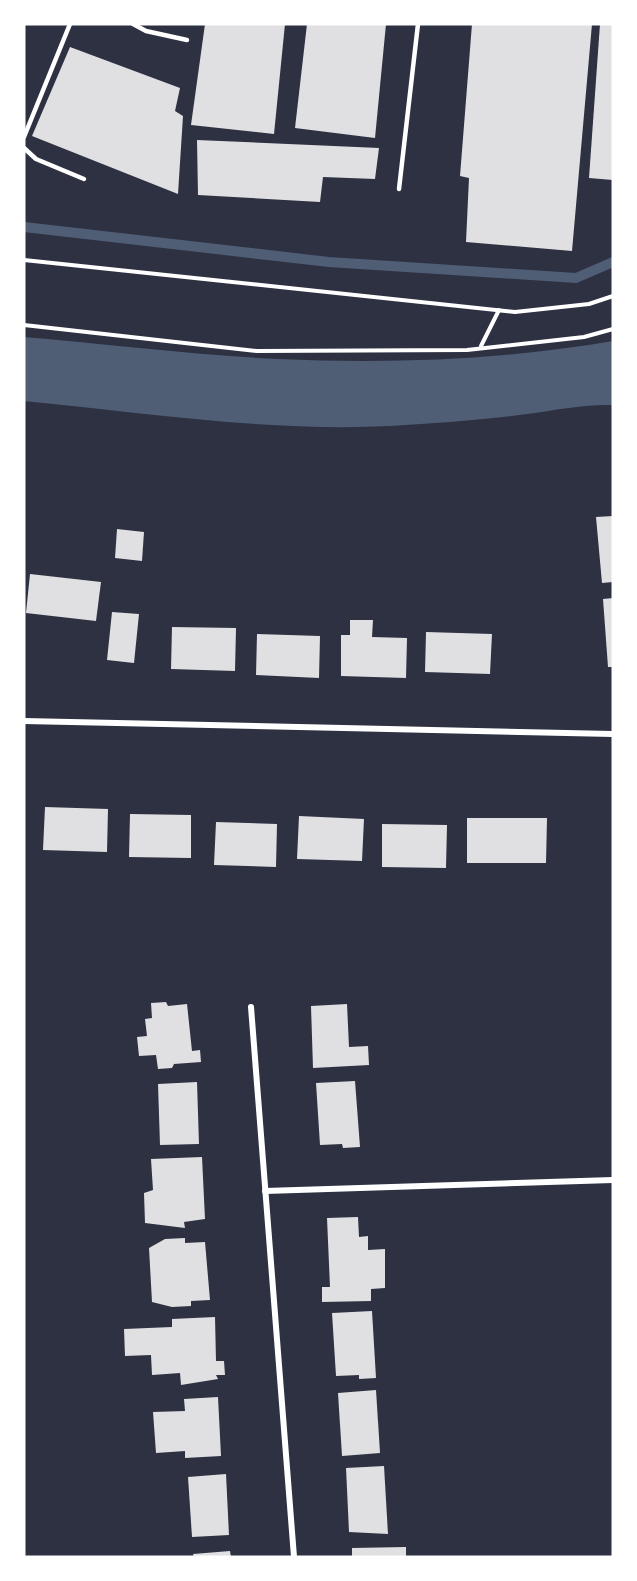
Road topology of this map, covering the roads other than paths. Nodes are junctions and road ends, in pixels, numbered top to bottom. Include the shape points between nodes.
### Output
1 (70, 24) edge
2 (133, 24) edge
3 (418, 24) edge
4 (187, 39) dead end
5 (24, 137) edge
6 (24, 148) edge
7 (84, 179) dead end
8 (399, 189) dead end
9 (24, 721) edge
10 (613, 734) edge
11 (251, 1007) dead end
12 (613, 1180) edge
13 (265, 1191) junction
14 (294, 1557) edge

1 - 5 lane
2 - 4 lane via 146,32
3 - 8 lane
6 - 7 lane via 36,159
9 - 10 street
11 - 13 street
12 - 13 street
13 - 14 street

